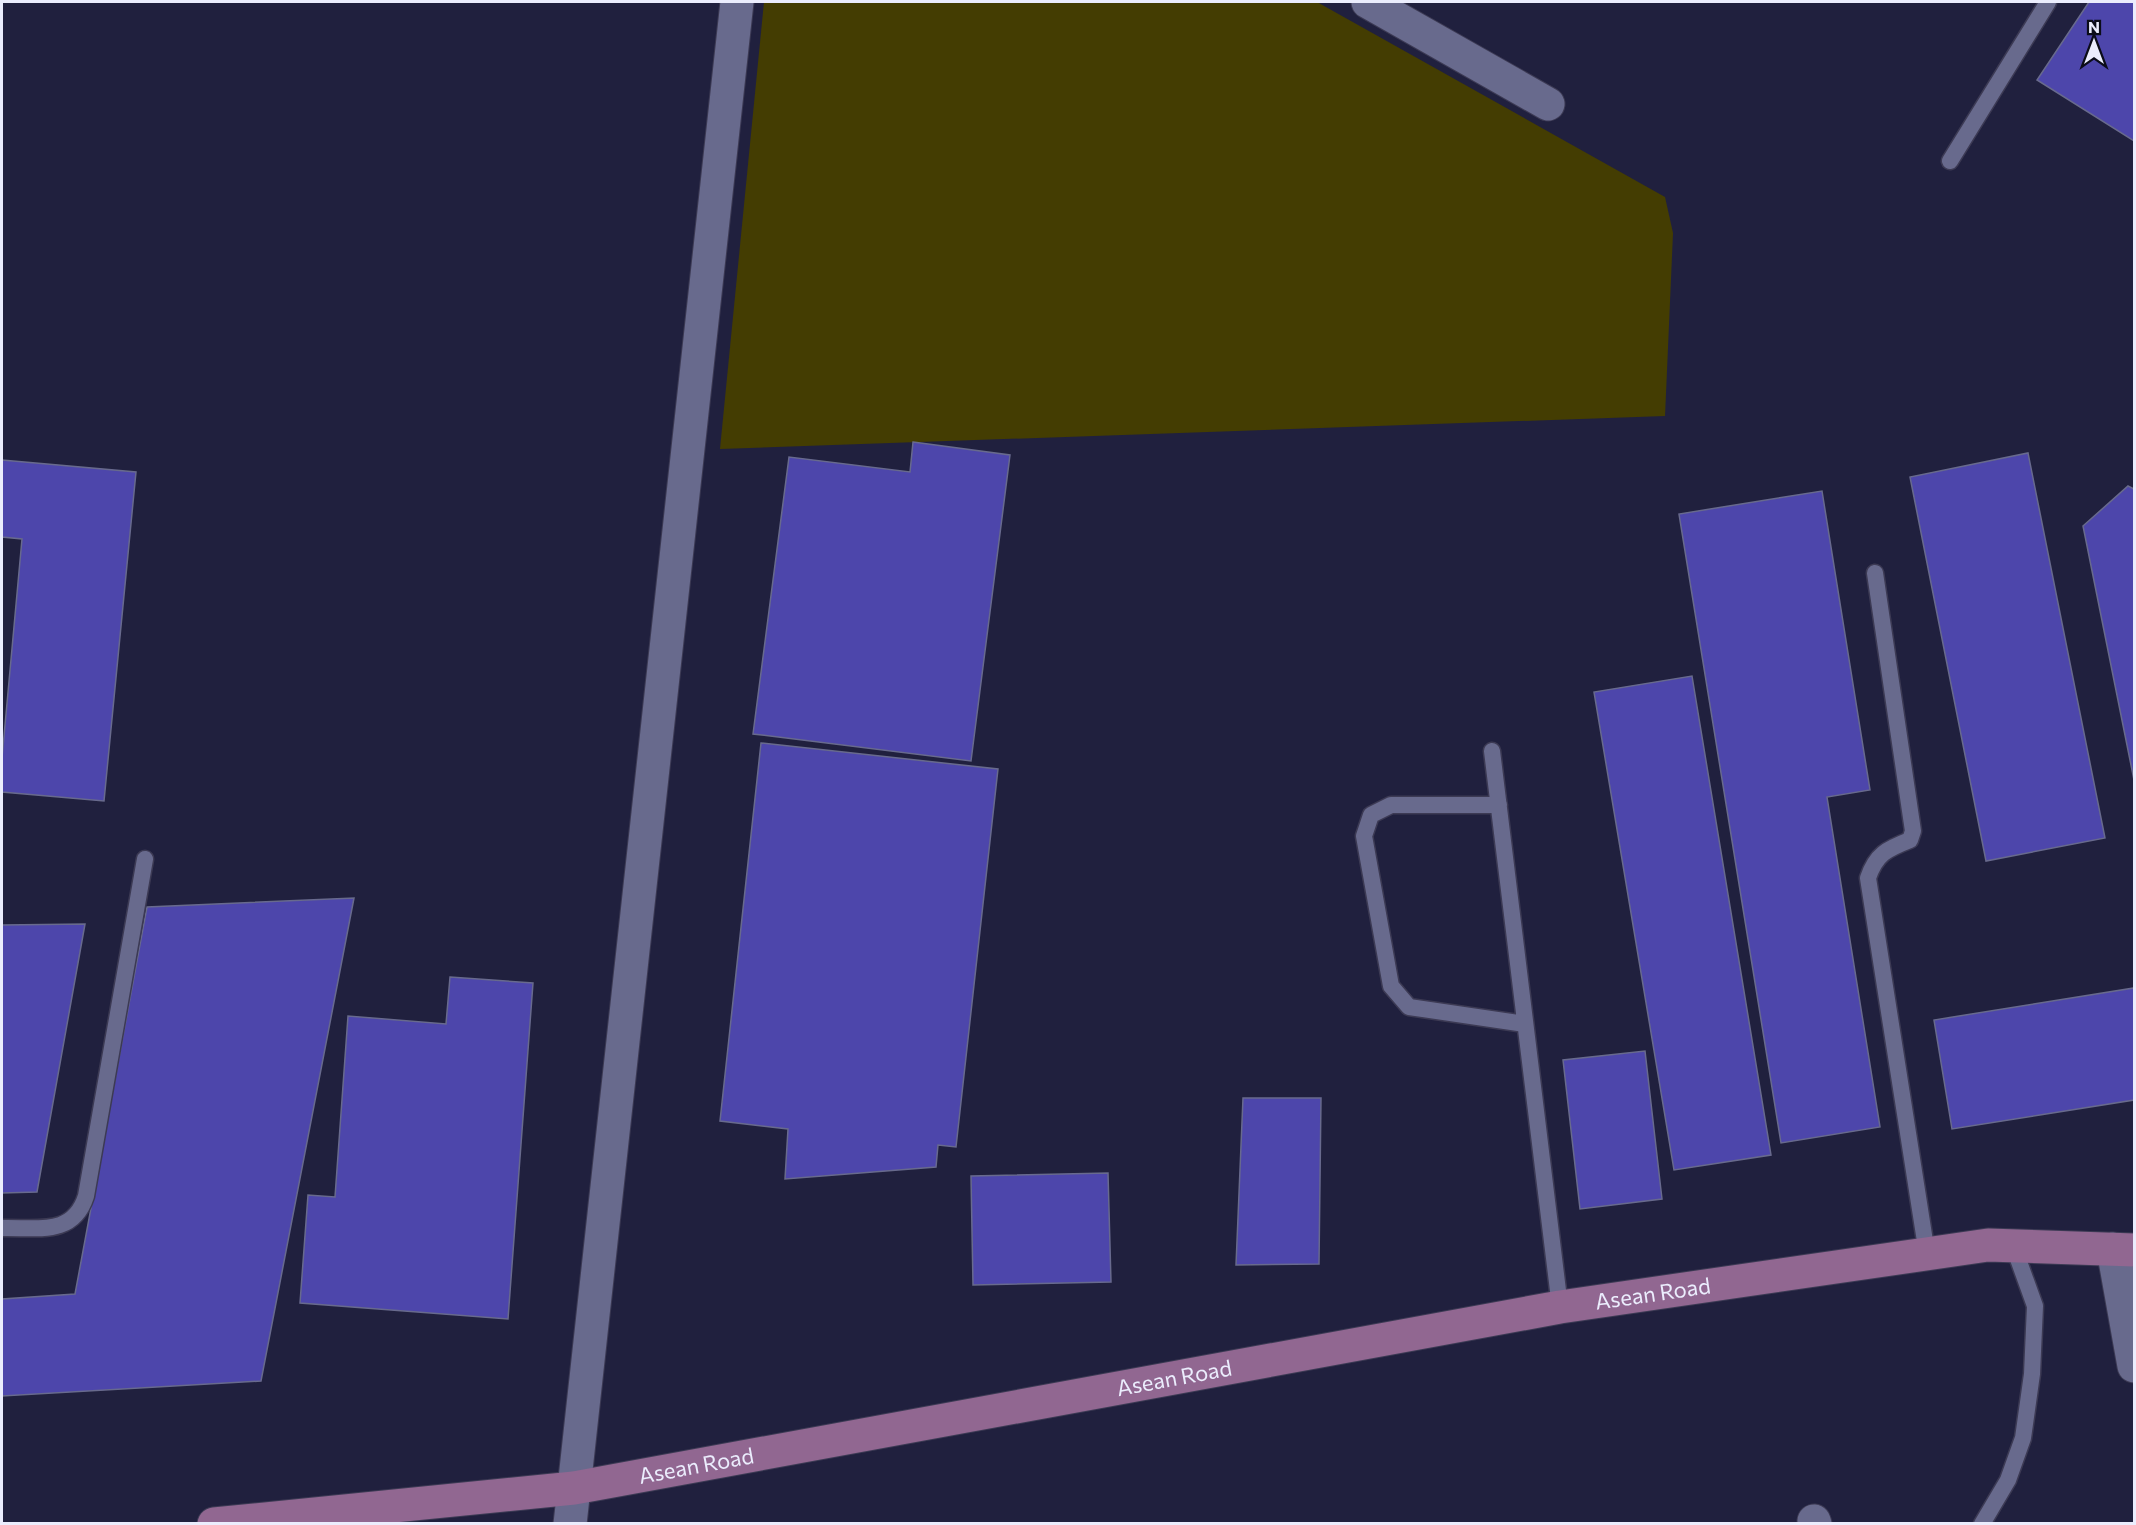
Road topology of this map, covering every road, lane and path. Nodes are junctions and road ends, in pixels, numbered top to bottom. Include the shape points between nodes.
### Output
1 (735, 2) edge
2 (1368, 2) edge
3 (2048, 2) edge
4 (1548, 104) dead end
5 (1950, 161) dead end
6 (1875, 573) dead end
7 (1492, 751) dead end
8 (1499, 805) junction
9 (145, 859) dead end
10 (1525, 1023) junction
11 (2, 1228) edge
12 (2013, 1245) junction
13 (2124, 1250) edge
14 (1927, 1254) junction
15 (1560, 1306) junction
16 (2134, 1366) edge
17 (574, 1488) junction
18 (214, 1524) edge
19 (570, 1524) edge
20 (1982, 1524) edge

1 - 17 street
2 - 4 street
3 - 5 lane
6 - 14 lane via 1913,831 1910,840 1883,853 1868,878
7 - 8 lane
8 - 10 lane
8 - 10 lane via 1390,805 1371,815 1364,836 1390,986 1409,1007
9 - 11 lane via 83,1207 70,1222 59,1226
10 - 15 lane
12 - 13 main road, Asean Road
12 - 14 main road, Asean Road
12 - 20 lane via 2035,1306 2032,1374 2023,1438 2007,1480
13 - 16 street
14 - 15 main road, Asean Road
15 - 17 main road, Asean Road
17 - 18 main road, Asean Road
17 - 19 street

